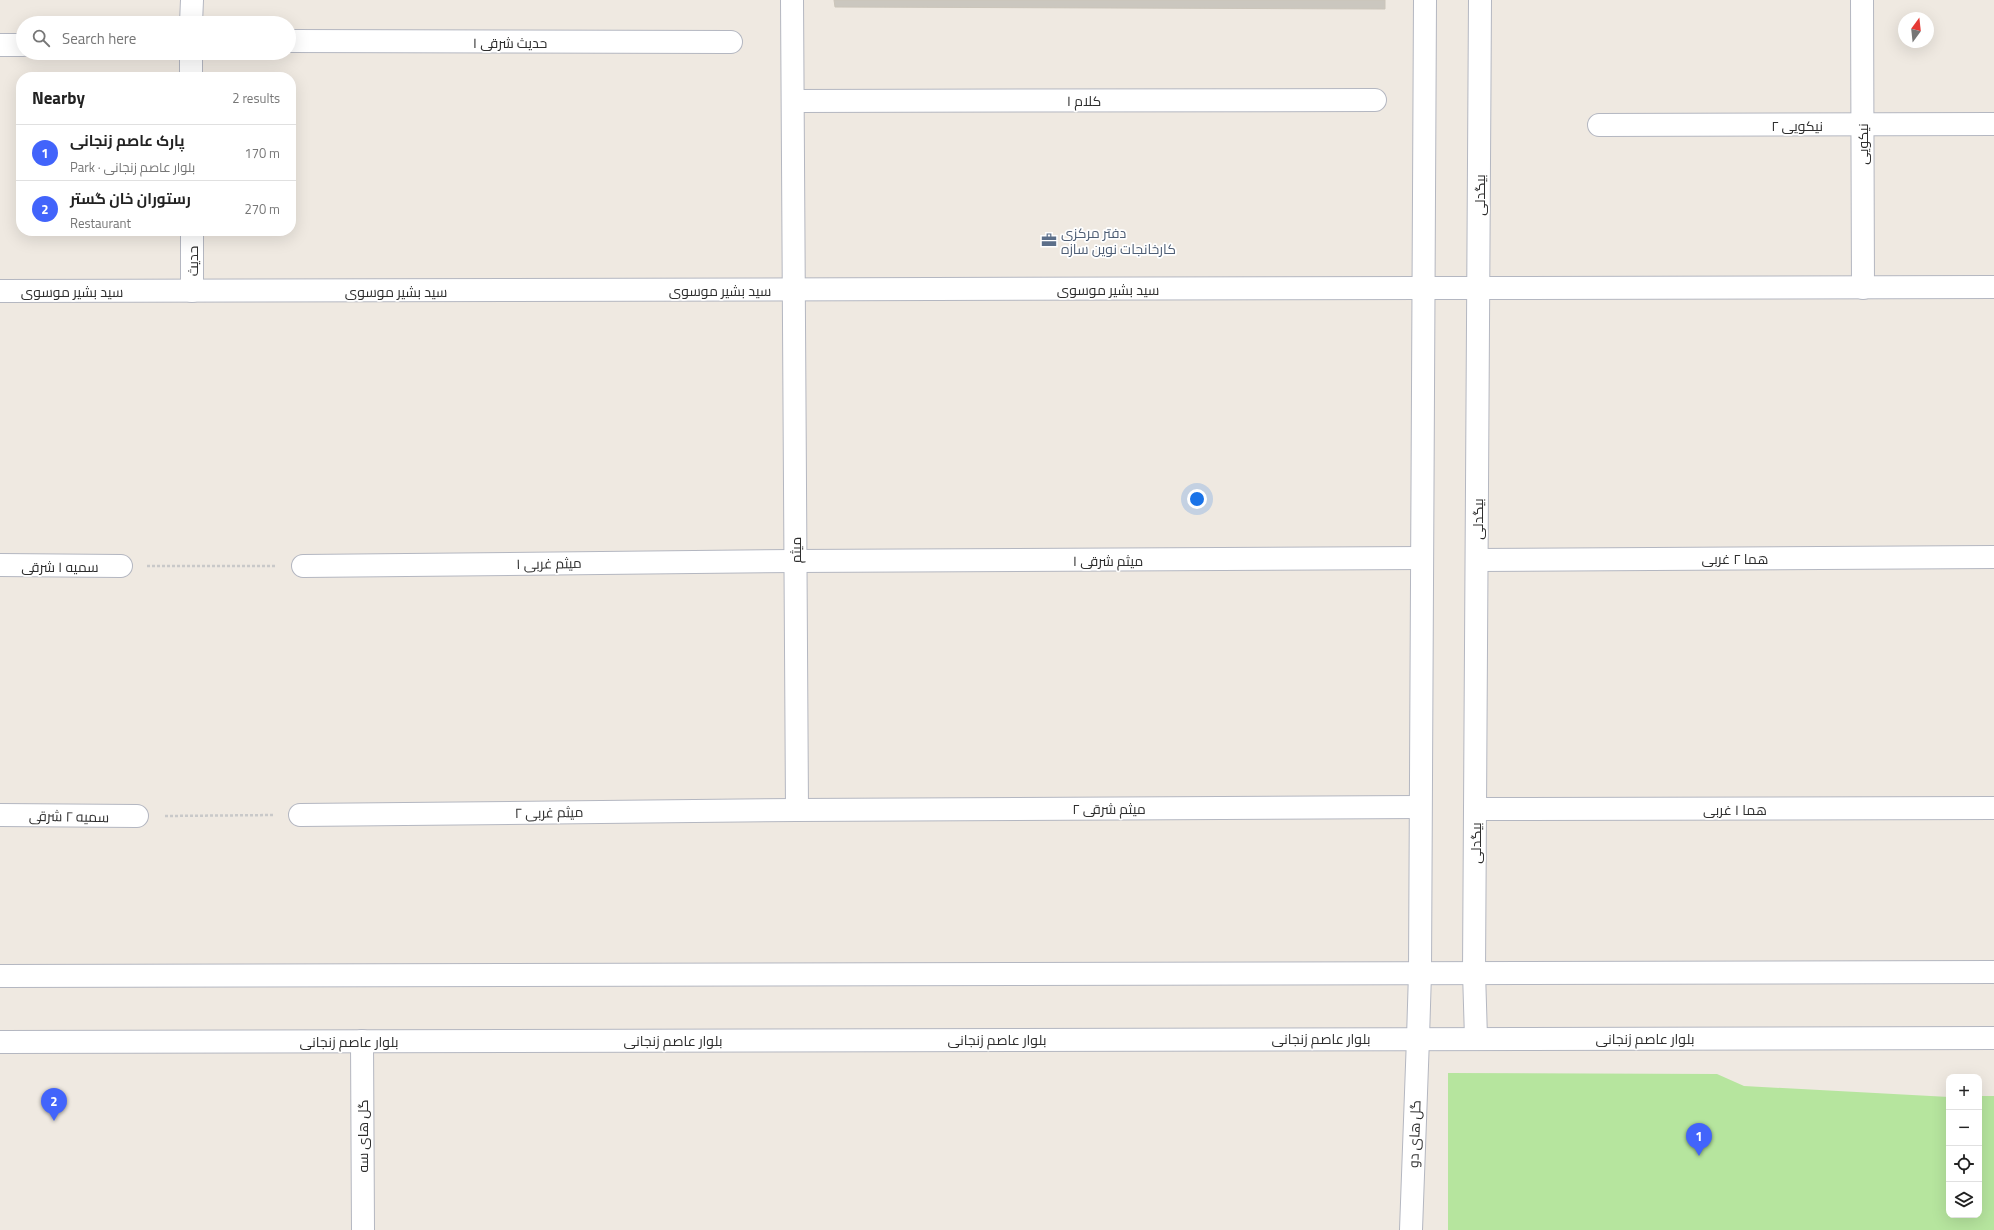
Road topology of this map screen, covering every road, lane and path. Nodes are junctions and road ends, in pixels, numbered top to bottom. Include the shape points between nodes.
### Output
1 (192, 0) edge
2 (792, 0) edge
3 (1425, 0) edge
4 (1480, 0) edge
5 (1862, 0) edge
6 (192, 16) edge
7 (296, 41) edge
8 (731, 42) dead end
9 (0, 45) edge
10 (16, 45) edge
11 (191, 60) edge
12 (191, 72) edge
13 (1375, 100) dead end
14 (794, 101) junction
15 (1994, 124) edge
16 (1599, 125) dead end
17 (1862, 125) junction
18 (192, 236) edge
19 (1994, 287) edge
20 (1423, 288) junction
21 (1479, 288) junction
22 (1863, 288) junction
23 (793, 290) junction
24 (0, 291) edge
25 (192, 291) junction
26 (1994, 557) edge
27 (1422, 558) junction
28 (1477, 560) junction
29 (795, 561) junction
30 (0, 566) edge
31 (121, 566) joint
32 (303, 566) joint
33 (1420, 807) junction
34 (1994, 808) edge
35 (797, 810) junction
36 (1475, 810) junction
37 (0, 815) edge
38 (300, 815) joint
39 (137, 816) joint
40 (1420, 972) junction
41 (1474, 972) junction
42 (1994, 972) edge
43 (0, 976) edge
44 (1418, 1038) junction
45 (1476, 1038) junction
46 (1994, 1038) edge
47 (362, 1041) junction
48 (0, 1042) edge
49 (363, 1230) edge
50 (1411, 1230) edge

1 - 6 street
2 - 14 street
3 - 20 street
4 - 21 street, بیگدلی
5 - 17 street, نیکویی
7 - 8 street, حدیث شرقی ۱
9 - 10 street
11 - 12 street
13 - 14 street, کلام ۱
14 - 23 street
15 - 17 street, نیکویی ۲
16 - 17 street, نیکویی ۲
17 - 22 street, نیکویی
18 - 25 street, حدیث
19 - 22 street, سید بشیر موسوی
20 - 21 street, سید بشیر موسوی
20 - 23 street, سید بشیر موسوی
20 - 27 street
21 - 22 street, سید بشیر موسوی
21 - 28 street, بیگدلی
23 - 25 street, سید بشیر موسوی
23 - 29 street, میثم
24 - 25 street, سید بشیر موسوی
26 - 28 street, هما ۲ غربی
27 - 29 street, میثم شرقی ۱
27 - 33 street
28 - 36 street, بیگدلی
29 - 32 street, میثم غربی ۱
29 - 35 street, میثم
30 - 31 street, سمیه ۱ شرقی
31 - 32 path
33 - 35 street, میثم شرقی ۲
33 - 40 street
34 - 36 street, هما ۱ غربی
35 - 38 street, میثم غربی ۲
36 - 41 street, بیگدلی
37 - 39 street, سمیه ۲ شرقی
38 - 39 path
40 - 41 street
40 - 43 street
40 - 44 street
41 - 42 street
41 - 45 street, بیگدلی
44 - 45 street, بلوار عاصم زنجانی
44 - 47 street, بلوار عاصم زنجانی
44 - 50 street, گل های دو
45 - 46 street, بلوار عاصم زنجانی
47 - 48 street, بلوار عاصم زنجانی
47 - 49 street, گل های سه

